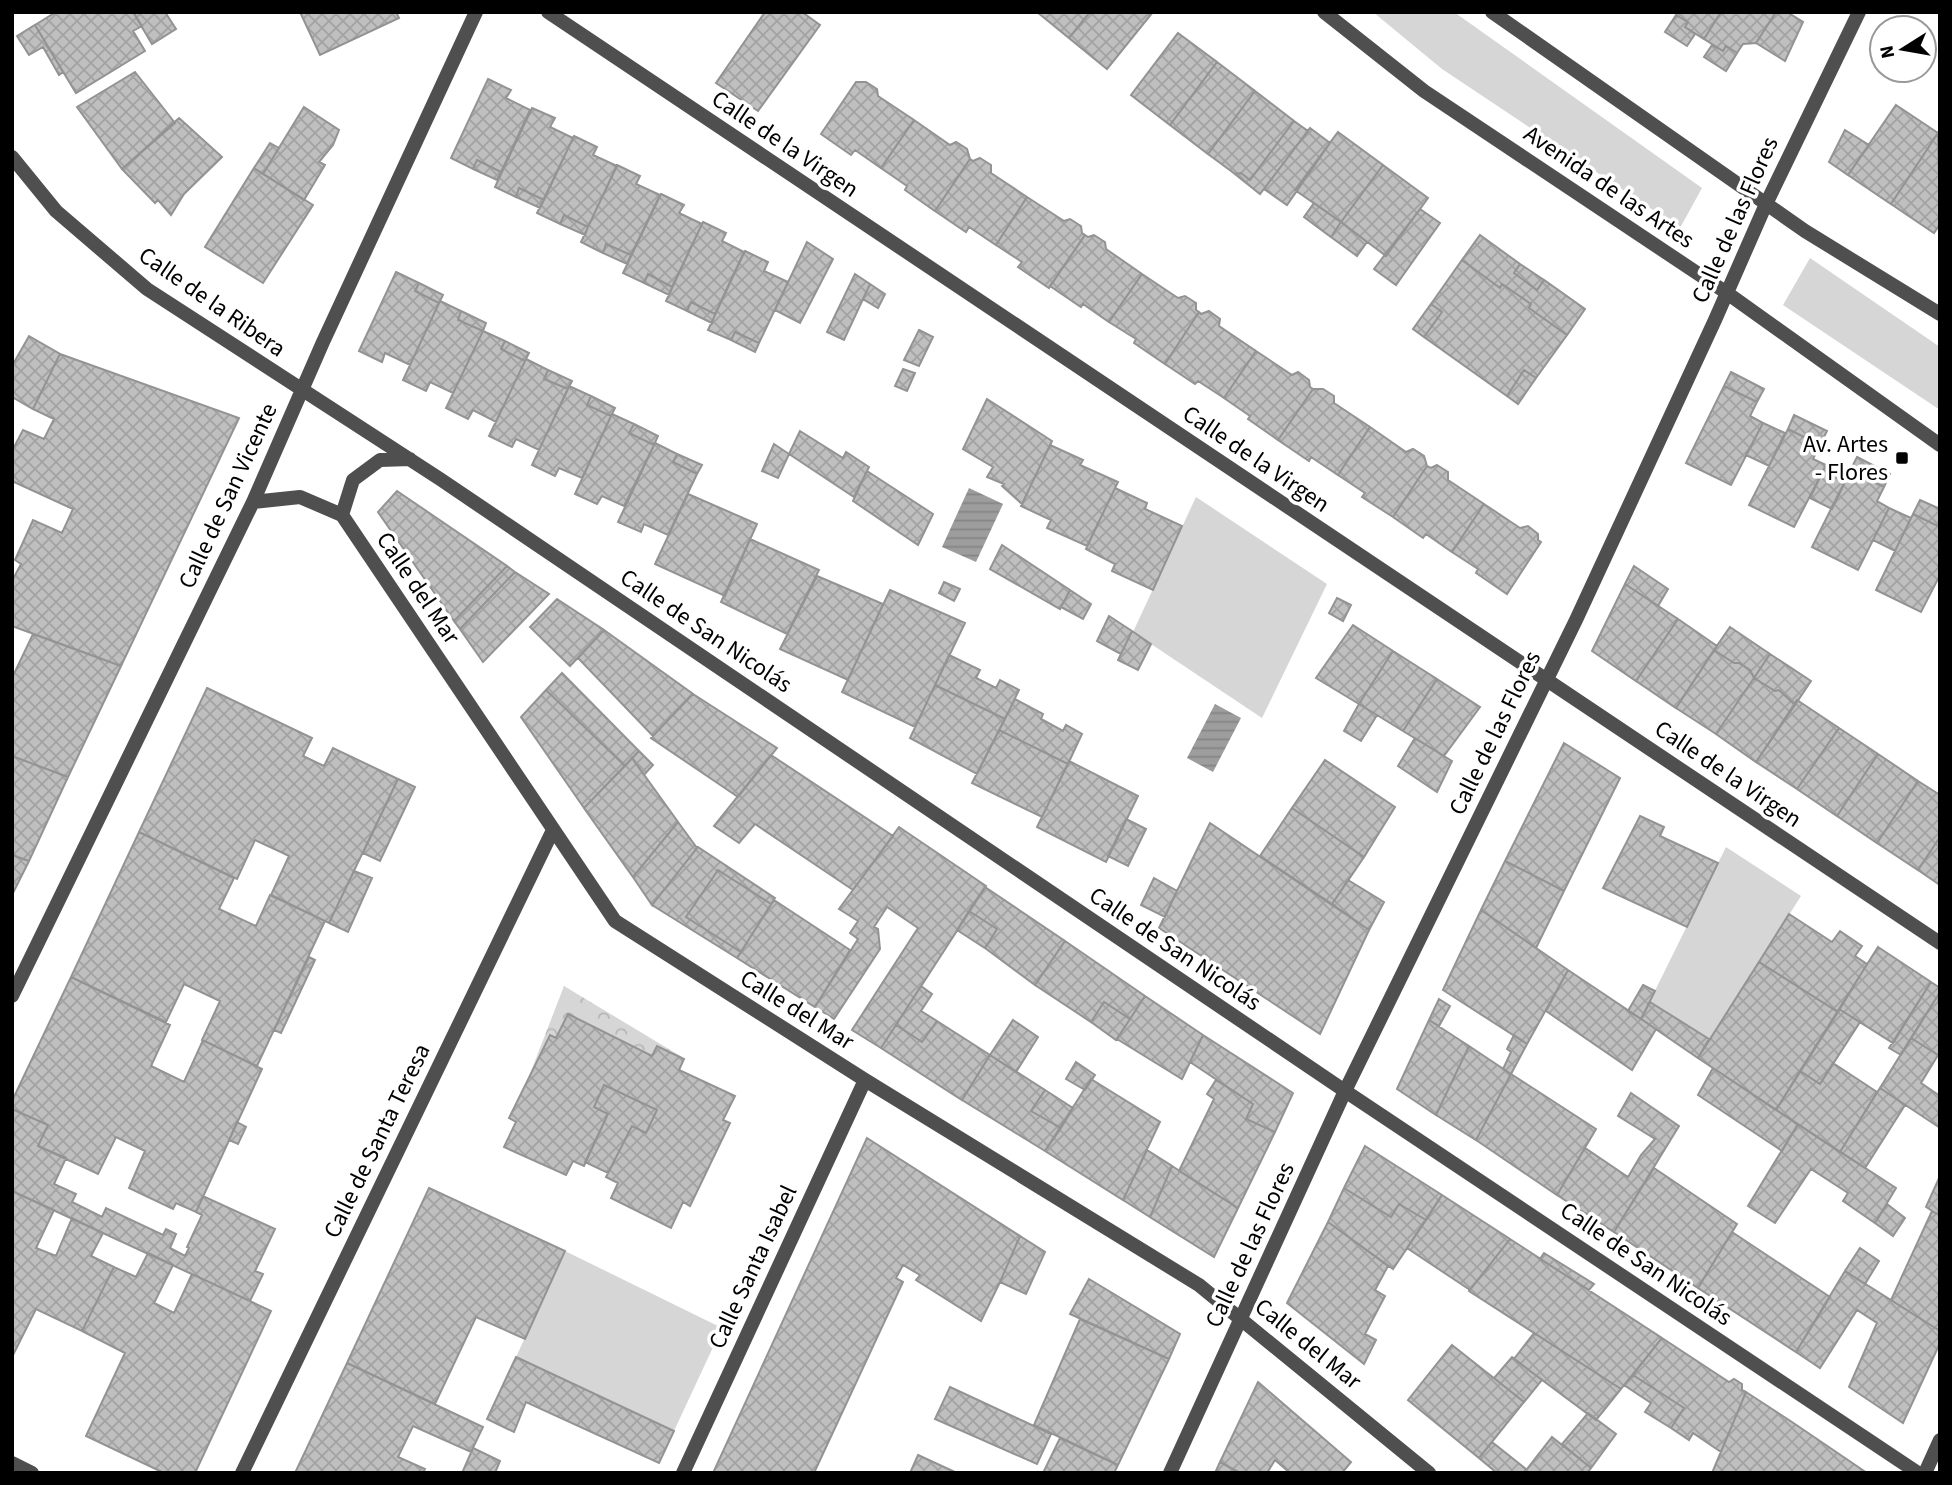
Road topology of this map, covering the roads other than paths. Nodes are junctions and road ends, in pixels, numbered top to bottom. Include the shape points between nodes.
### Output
1 (476, 12) edge
2 (548, 12) edge
3 (1324, 12) edge
4 (1492, 12) edge
5 (1859, 12) edge
6 (13, 159) edge
7 (1766, 204) junction
8 (1727, 293) junction
9 (1940, 314) edge
10 (302, 391) junction
11 (1940, 445) edge
12 (410, 459) junction
13 (253, 502) junction
14 (342, 515) junction
15 (1545, 681) junction
16 (553, 830) junction
17 (1940, 943) edge
18 (12, 996) edge
19 (865, 1080) junction
20 (1345, 1091) junction
21 (1242, 1319) junction
22 (1940, 1440) edge
23 (12, 1463) edge
24 (32, 1473) edge
25 (242, 1473) edge
26 (683, 1473) edge
27 (1170, 1473) edge
28 (1429, 1473) edge
29 (1918, 1473) edge
30 (1924, 1473) edge

1 - 10 street, Calle de San Vicente
2 - 15 street, Calle de la Virgen
3 - 8 street, Avenida de las Artes via 1424,91
4 - 7 street
5 - 7 street, Calle de las Flores
6 - 10 street, Calle de la Ribera via 56,211 148,289
7 - 8 street, Calle de las Flores
7 - 9 street
8 - 11 street, Avenida de las Artes
8 - 15 street, Calle de las Flores
10 - 12 street, Calle de San Nicolás
10 - 13 street, Calle de San Vicente
12 - 14 street via 380,460 353,480
12 - 20 street, Calle de San Nicolás
13 - 14 street via 300,497
13 - 18 street, Calle de San Vicente
14 - 16 street, Calle del Mar
15 - 17 street, Calle de la Virgen
15 - 20 street, Calle de las Flores
16 - 19 street, Calle del Mar via 615,921
16 - 25 street, Calle de Santa Teresa
19 - 21 street, Calle del Mar via 1199,1285
19 - 26 street, Calle Santa Isabel
20 - 21 street, Calle de las Flores
20 - 29 street, Calle de San Nicolás
21 - 27 street, Calle de las Flores
21 - 28 street, Calle del Mar
22 - 30 street
23 - 24 street

